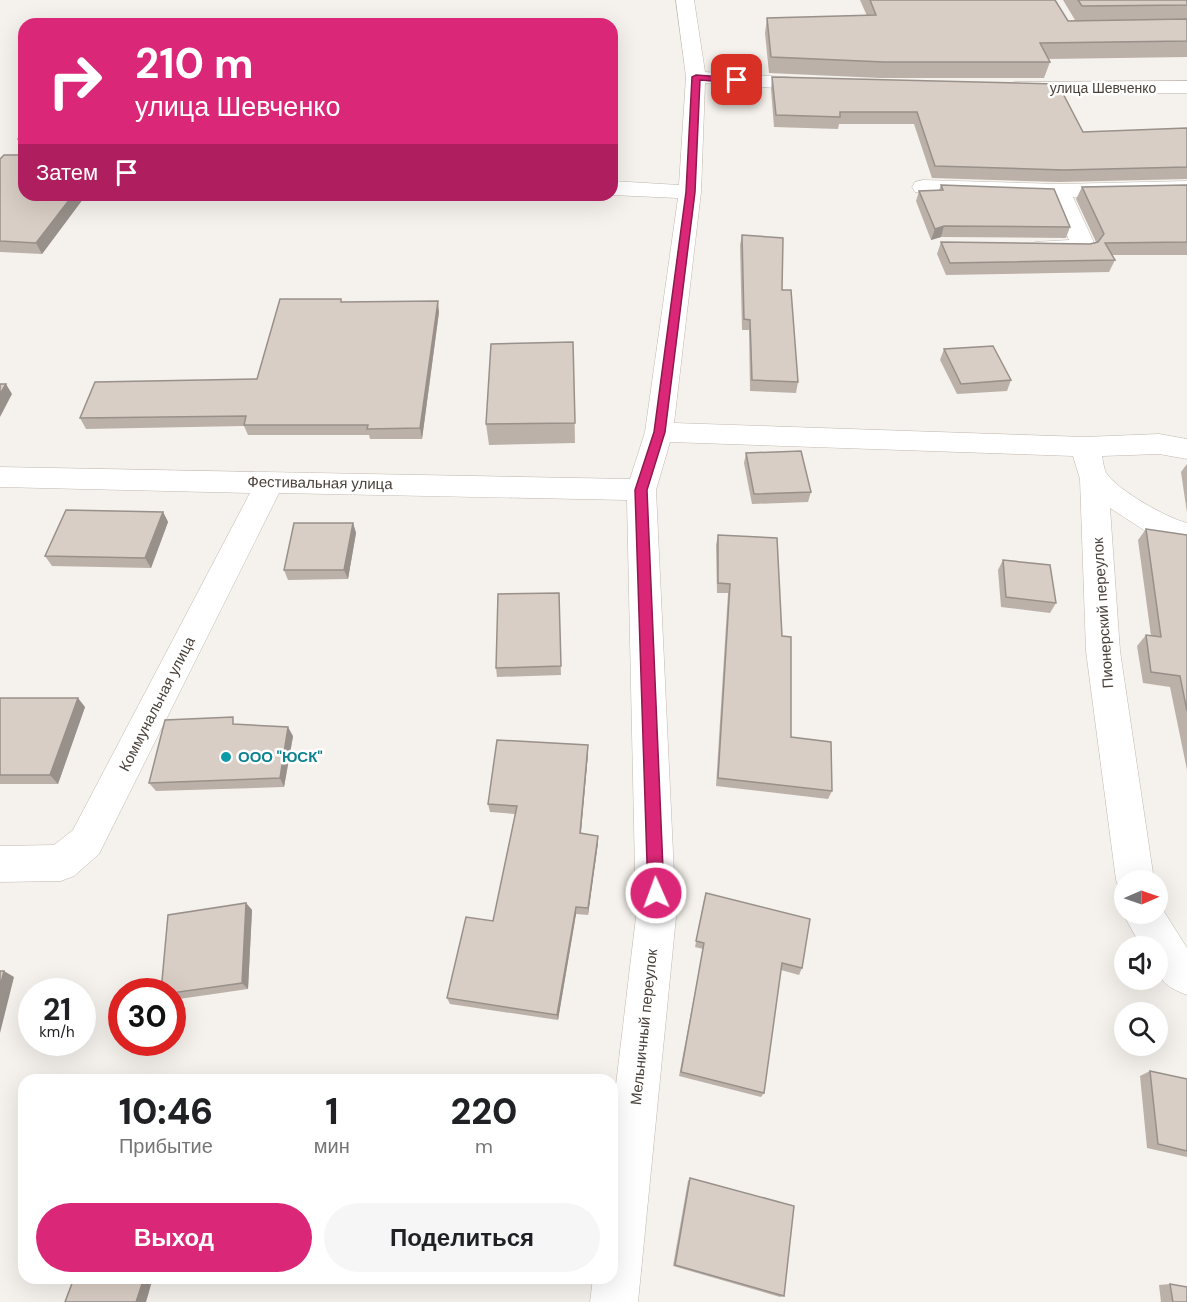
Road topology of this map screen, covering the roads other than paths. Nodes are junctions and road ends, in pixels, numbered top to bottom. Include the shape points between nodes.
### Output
1 (685, 0) edge
2 (696, 77) junction
3 (835, 85) edge
4 (1187, 87) edge
5 (991, 88) edge
6 (923, 187) dead end
7 (618, 188) edge
8 (1187, 188) edge
9 (1059, 191) junction
10 (690, 192) junction
11 (1024, 247) edge
12 (659, 432) junction
13 (1085, 447) junction
14 (1187, 449) edge
15 (0, 477) edge
16 (1094, 479) junction
17 (270, 482) junction
18 (641, 490) junction
19 (1187, 534) edge
20 (0, 864) edge
21 (1134, 870) edge
22 (1149, 924) edge
23 (1187, 975) edge
24 (618, 1266) edge
25 (616, 1284) edge
26 (614, 1302) edge

1 - 2 street, Мельничный переулок
2 - 3 street
2 - 10 street, Мельничный переулок
4 - 5 street, улица Шевченко
6 - 9 street
7 - 10 street
8 - 9 street
9 - 11 street via 1084,247
10 - 12 street, Мельничный переулок
12 - 13 street
12 - 18 street, Мельничный переулок
13 - 14 street via 1159,444
13 - 16 street, Пионерский переулок
15 - 17 street, Фестивальная улица
16 - 19 street via 1140,516 1167,531
16 - 21 street, Пионерский переулок via 1102,651
17 - 18 street, Фестивальная улица
17 - 20 street, Коммунальная улица via 86,842 61,864
18 - 24 street, Мельничный переулок via 657,917
22 - 23 street via 1176,967
25 - 26 street, Мельничный переулок

